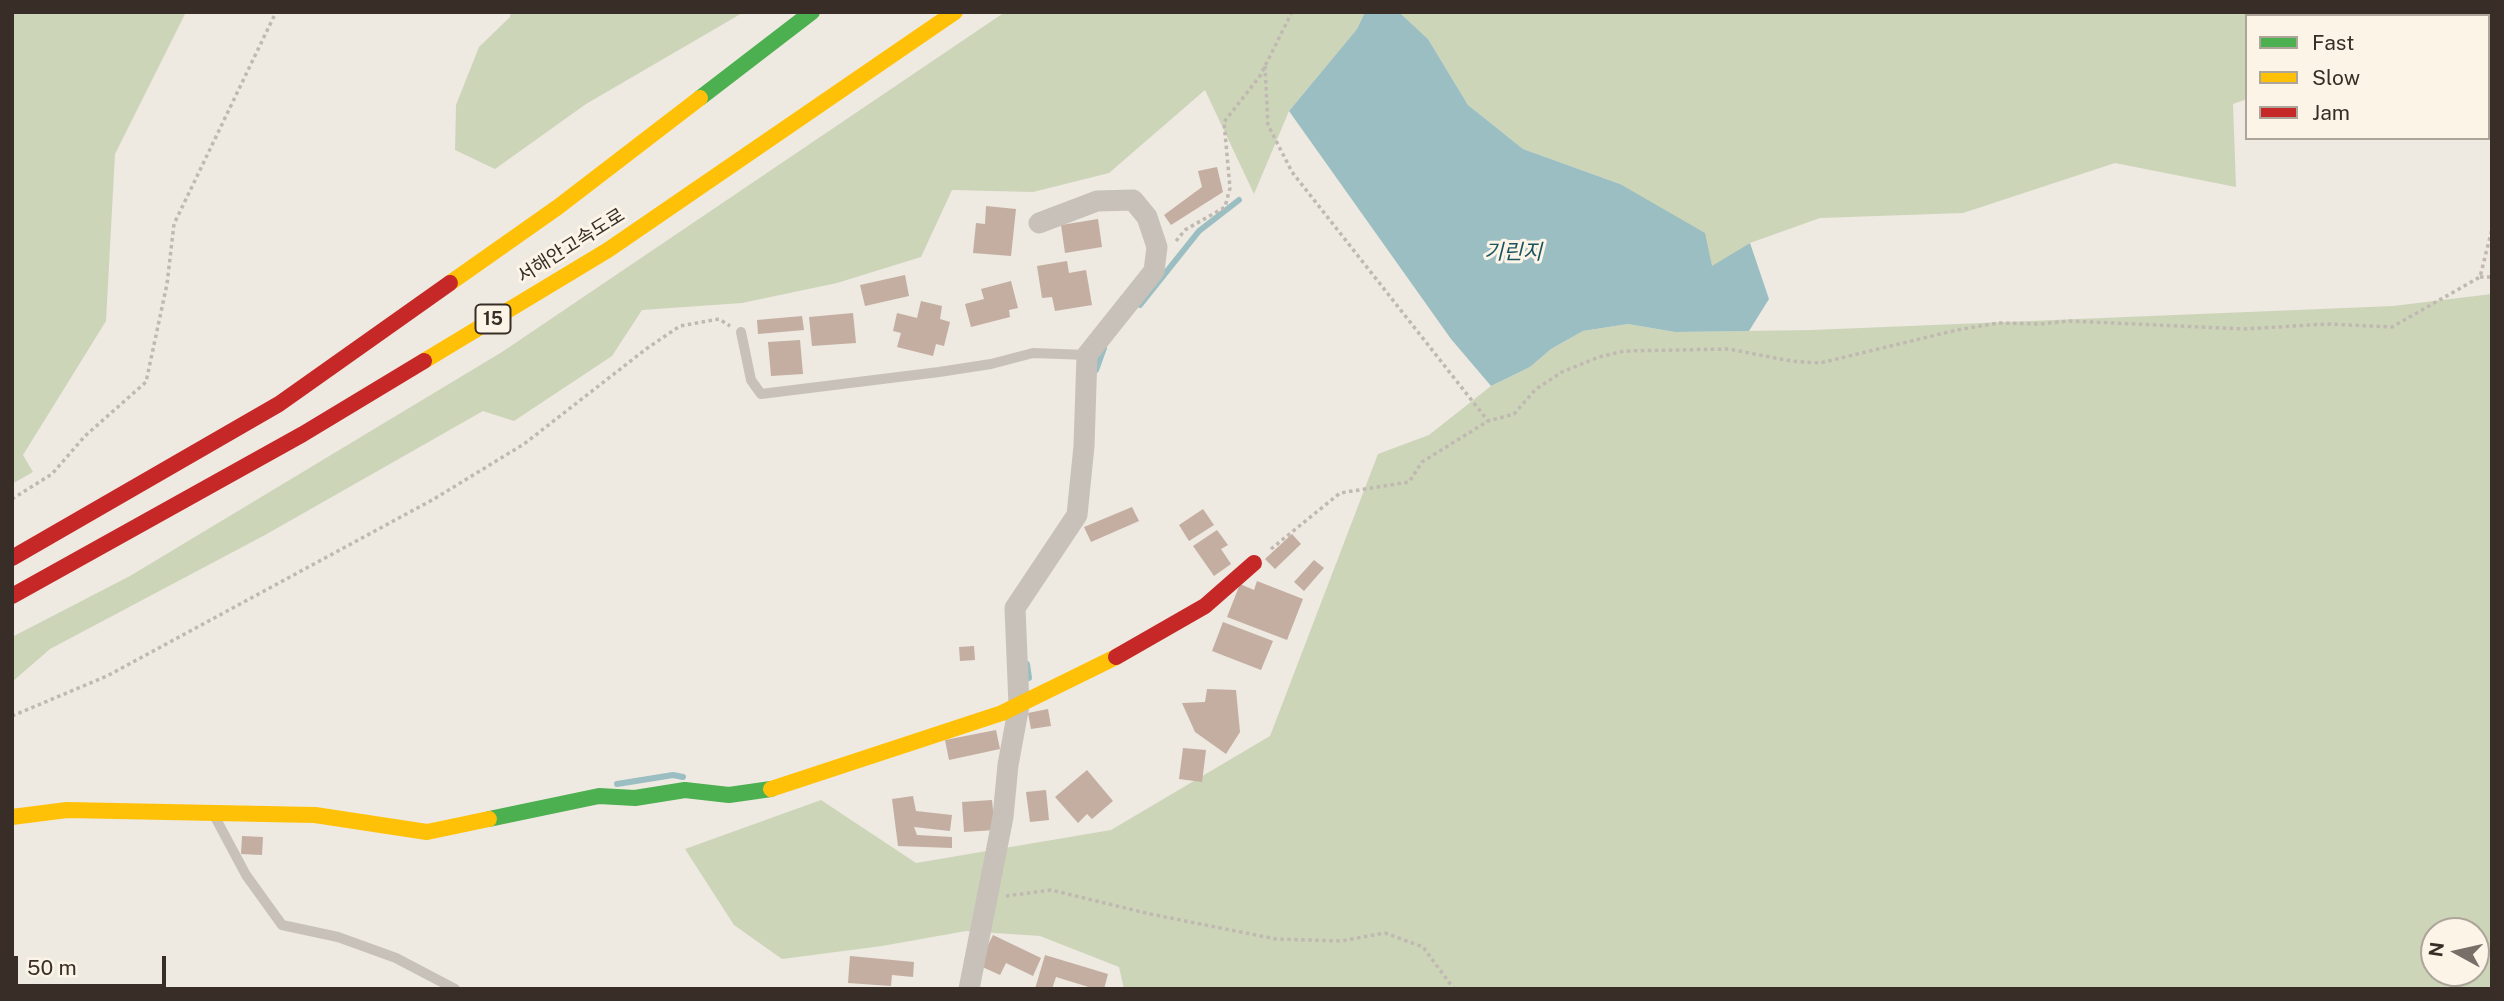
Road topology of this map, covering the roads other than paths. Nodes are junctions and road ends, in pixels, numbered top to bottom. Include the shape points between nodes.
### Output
1 (812, 12) edge
2 (955, 12) edge
3 (1039, 223) dead end
4 (741, 332) road end
5 (1087, 355) junction
6 (12, 558) edge
7 (1254, 563) road end
8 (12, 596) edge
9 (1019, 705) junction
10 (214, 814) junction
11 (12, 817) edge
12 (455, 989) edge
13 (969, 989) edge

1 - 6 main road, 서해안고속도로 via 558,206 279,404
2 - 8 main road, 서해안고속도로 / 15 via 608,250 303,434
3 - 5 street via 1097,201 1133,200 1147,217 1157,247 1154,271
4 - 5 lane via 751,380 761,394 939,372 1033,353
5 - 9 street via 1077,514 1016,608
7 - 9 main road via 1205,606 1133,649
9 - 10 main road via 754,792 729,795 685,790 635,798 599,796 427,832 315,815
9 - 13 street via 1003,817
10 - 11 main road via 67,810
10 - 12 lane via 246,875 282,925 338,937 396,958

